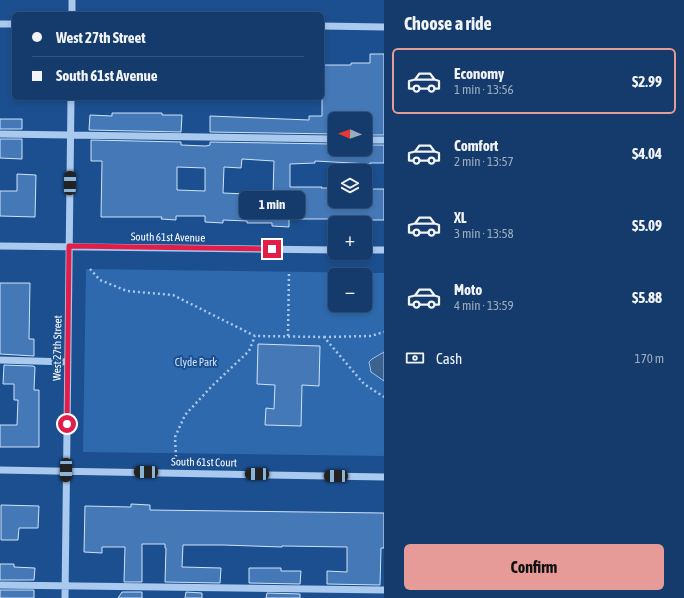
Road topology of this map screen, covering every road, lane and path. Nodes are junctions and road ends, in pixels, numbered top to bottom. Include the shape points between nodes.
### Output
1 (72, 0) edge
2 (72, 12) edge
3 (0, 24) edge
4 (12, 24) edge
5 (324, 26) edge
6 (384, 27) edge
7 (71, 100) edge
8 (0, 134) edge
9 (70, 136) junction
10 (328, 140) edge
11 (372, 140) edge
12 (384, 140) edge
13 (0, 246) edge
14 (69, 246) junction
15 (328, 250) edge
16 (372, 250) edge
17 (384, 250) edge
18 (90, 269) dead end
19 (289, 272) dead end
20 (384, 332) edge
21 (255, 336) junction
22 (288, 336) junction
23 (324, 337) junction
24 (0, 360) edge
25 (68, 362) junction
26 (384, 397) edge
27 (176, 457) dead end
28 (0, 470) edge
29 (66, 470) junction
30 (384, 477) edge
31 (0, 584) edge
32 (65, 585) junction
33 (384, 590) edge
34 (65, 598) edge

1 - 2 street
3 - 4 street
5 - 6 street
7 - 9 street, West 27th Street
8 - 9 street
9 - 10 street
9 - 14 street, West 27th Street
11 - 12 street
13 - 14 street, South 61st Avenue
14 - 15 street, South 61st Avenue
14 - 25 street, West 27th Street
16 - 17 street
18 - 21 path via 100,280 128,291 173,295
19 - 22 path
20 - 23 path via 371,336
21 - 22 path
21 - 27 path via 249,351 185,415 174,437
22 - 23 path
23 - 26 path via 364,384
24 - 25 street
25 - 29 street, West 27th Street
28 - 29 street, South 61st Court
29 - 30 street, South 61st Court
29 - 32 street, West 27th Street
31 - 32 street
32 - 33 street
32 - 34 street, West 27th Street

